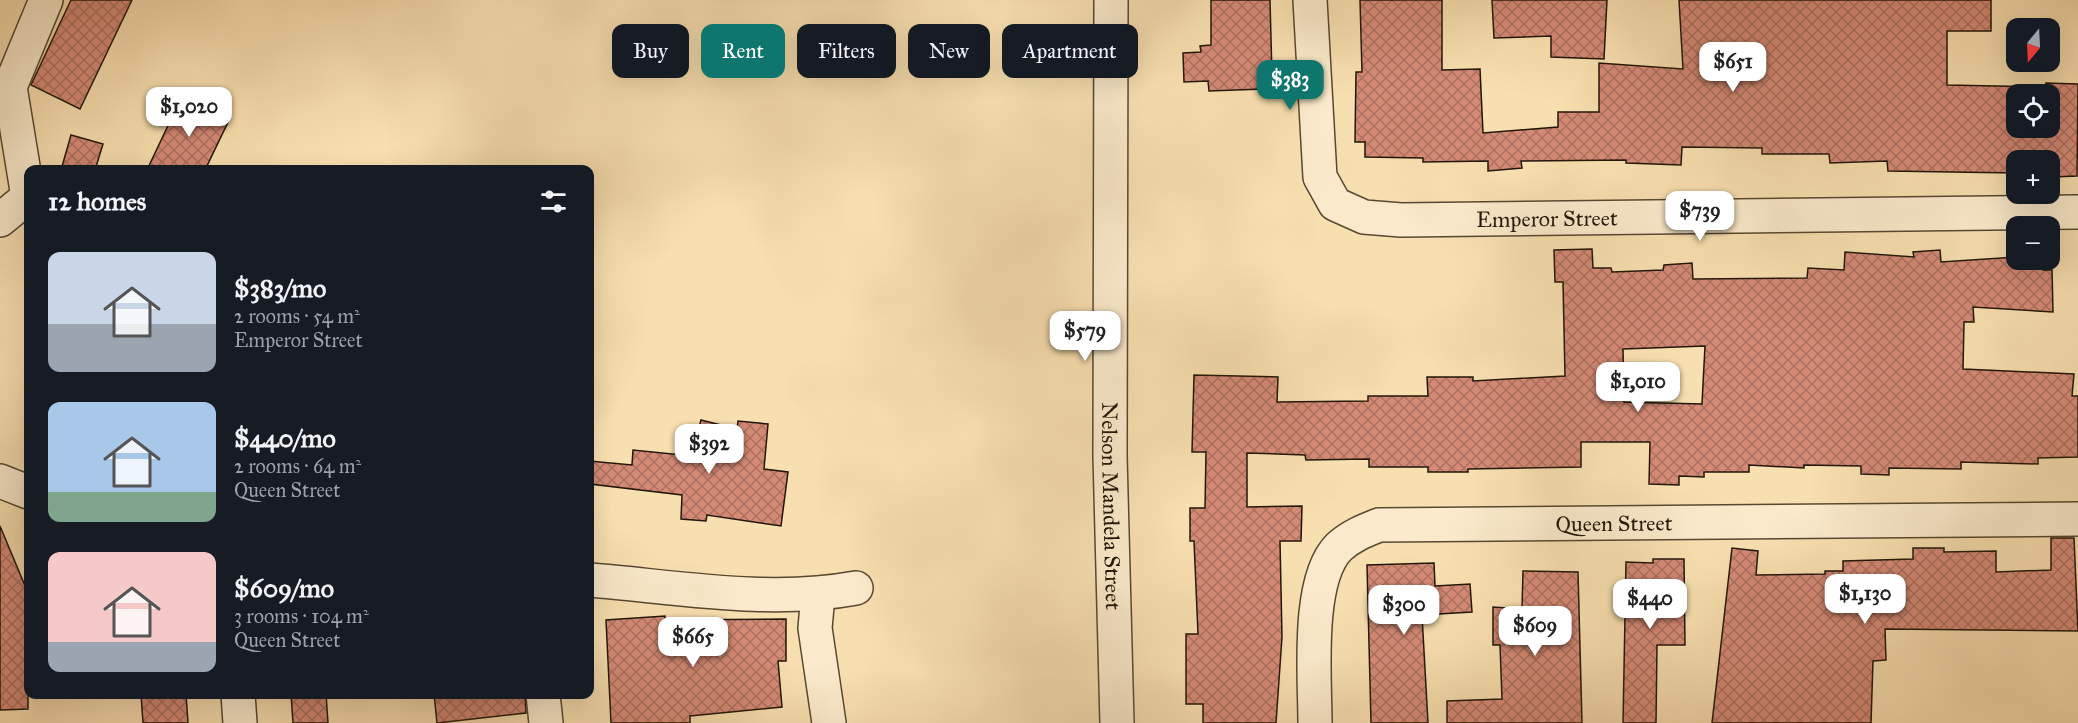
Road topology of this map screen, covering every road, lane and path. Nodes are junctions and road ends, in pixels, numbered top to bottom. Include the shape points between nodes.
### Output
1 (46, 0) edge
2 (1112, 0) edge
3 (1310, 0) edge
4 (24, 173) edge
5 (24, 200) edge
6 (2078, 213) edge
7 (0, 220) edge
8 (0, 481) edge
9 (24, 490) edge
10 (2078, 519) edge
11 (594, 580) edge
12 (856, 588) dead end
13 (818, 595) junction
14 (238, 699) edge
15 (544, 699) edge
16 (240, 723) edge
17 (546, 723) edge
18 (829, 723) edge
19 (1117, 723) edge
20 (1315, 723) edge

1 - 4 street via 10,87
2 - 19 street, Nelson Mandela Street via 1110,456
3 - 6 street, Emperor Street via 1320,177 1335,204 1364,218
5 - 7 street
8 - 9 street
10 - 20 street, Queen Street via 1379,525 1356,533 1337,549 1325,570 1316,599
11 - 13 street via 784,596
12 - 13 street
13 - 18 street via 815,628
14 - 16 street
15 - 17 street

